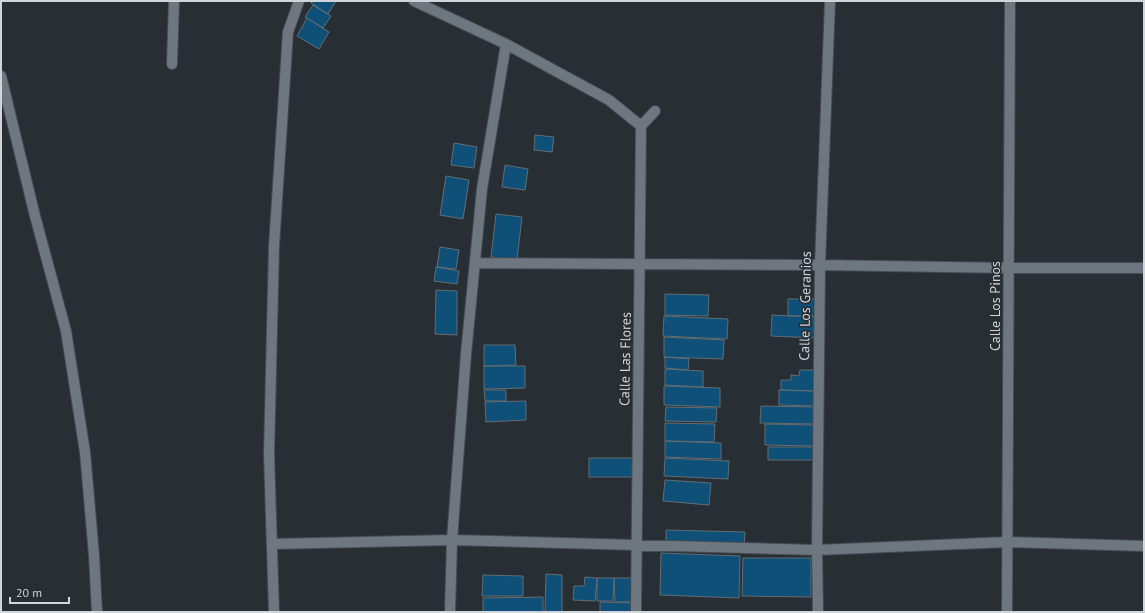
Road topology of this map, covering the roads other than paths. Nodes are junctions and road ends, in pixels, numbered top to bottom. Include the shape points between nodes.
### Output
1 (174, 1) edge
2 (300, 1) edge
3 (414, 1) edge
4 (830, 1) edge
5 (1010, 1) edge
6 (506, 44) junction
7 (172, 64) dead end
8 (1, 76) edge
9 (655, 111) dead end
10 (641, 126) junction
11 (475, 263) junction
12 (640, 264) junction
13 (820, 265) junction
14 (1009, 268) junction
15 (1144, 268) edge
16 (452, 540) junction
17 (1008, 542) junction
18 (272, 544) junction
19 (637, 546) junction
20 (1144, 546) edge
21 (817, 550) junction
22 (97, 612) edge
23 (274, 612) edge
24 (450, 612) edge
25 (636, 612) edge
26 (818, 612) edge
27 (1008, 612) edge

1 - 7 street
2 - 18 street via 288,32 274,246 269,454
3 - 6 street
4 - 13 street, Calle Los Geranios
5 - 14 street, Calle Los Pinos
6 - 10 street via 609,100
6 - 11 street via 482,189
8 - 22 street via 66,331 85,452
9 - 10 street
10 - 12 street, Calle Las Flores
11 - 12 street
11 - 16 street
12 - 13 street
12 - 19 street, Calle Las Flores
13 - 14 street
13 - 21 street, Calle Los Geranios
14 - 15 street
14 - 17 street, Calle Los Pinos
16 - 18 street
16 - 19 street
16 - 24 street
17 - 20 street
17 - 21 street
17 - 27 street, Calle Los Pinos
18 - 23 street
19 - 21 street
19 - 25 street, Calle Las Flores
21 - 26 street, Calle Los Geranios

